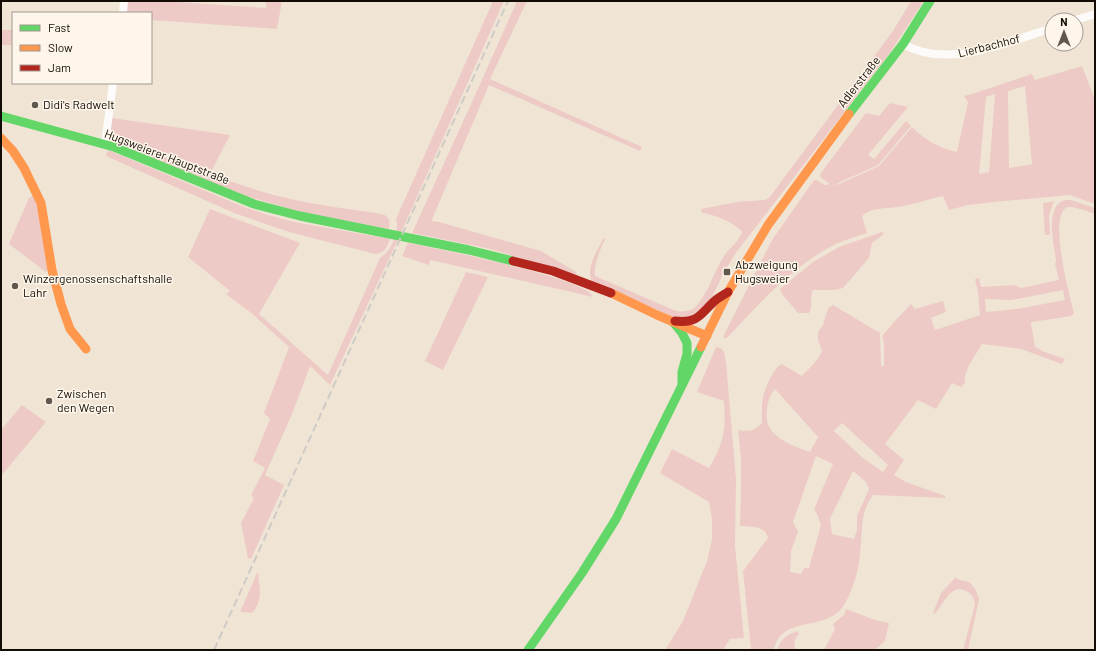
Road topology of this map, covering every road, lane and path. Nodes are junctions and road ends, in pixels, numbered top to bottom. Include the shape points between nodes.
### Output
1 (124, 1) edge
2 (930, 1) edge
3 (123, 12) edge
4 (1095, 14) edge
5 (1084, 17) edge
6 (1044, 30) edge
7 (903, 44) junction
8 (113, 84) edge
9 (1, 116) edge
10 (1, 138) edge
11 (105, 144) junction
12 (728, 292) junction
13 (673, 321) junction
14 (707, 336) junction
15 (86, 349) dead end
16 (682, 385) junction
17 (528, 650) edge

1 - 3 street
2 - 7 street, Adlerstraße
4 - 5 street
6 - 7 street, Lierbachhof via 950,55 919,51
7 - 12 street, Adlerstraße via 768,225
8 - 11 street
9 - 11 street, Hugsweierer Hauptstraße
10 - 15 street via 24,168 41,204 60,304 70,329
11 - 13 street, Hugsweierer Hauptstraße via 254,204 553,271 621,297
12 - 13 street via 698,317 684,322
12 - 14 street
13 - 14 street, Hugsweierer Hauptstraße
13 - 16 street via 687,343
14 - 16 street
16 - 17 street via 616,518 582,573

